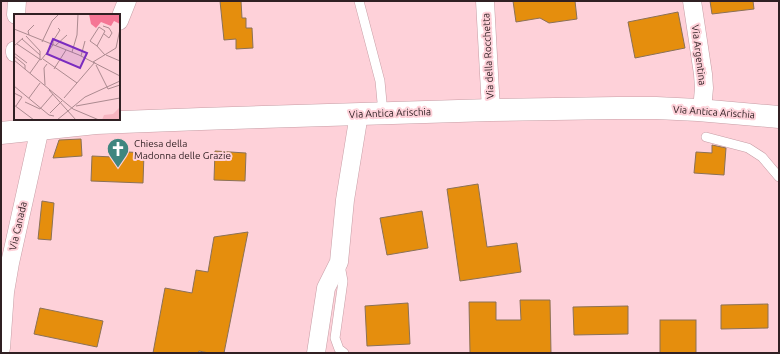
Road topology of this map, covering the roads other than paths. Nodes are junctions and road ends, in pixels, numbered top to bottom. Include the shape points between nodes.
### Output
1 (17, 1) edge
2 (127, 1) edge
3 (359, 1) edge
4 (485, 1) edge
5 (692, 1) edge
6 (16, 14) edge
7 (120, 18) edge
8 (491, 110) junction
9 (702, 110) junction
10 (383, 113) junction
11 (360, 114) junction
12 (779, 117) edge
13 (95, 121) edge
14 (50, 125) edge
15 (1, 133) edge
16 (706, 137) dead end
17 (779, 177) edge
18 (339, 262) junction
19 (1, 348) edge
20 (316, 353) edge
21 (344, 353) edge

1 - 6 street
2 - 7 street
3 - 10 lane via 380,81
4 - 8 street, Via della Rocchetta
5 - 9 street, Via Argentina via 703,74
8 - 9 main road, Via Antica Arischia
8 - 10 main road, Via Antica Arischia
9 - 12 main road, Via Antica Arischia
10 - 11 main road, Via Antica Arischia
11 - 13 main road, Via Antica Arischia
11 - 18 street via 345,200
13 - 14 main road, Via Antica Arischia
14 - 15 main road, Via Antica Arischia
14 - 19 street, Via Canada via 10,263
16 - 17 lane via 748,148 762,157
18 - 20 street via 326,288
18 - 21 lane via 343,281 336,338 339,349

